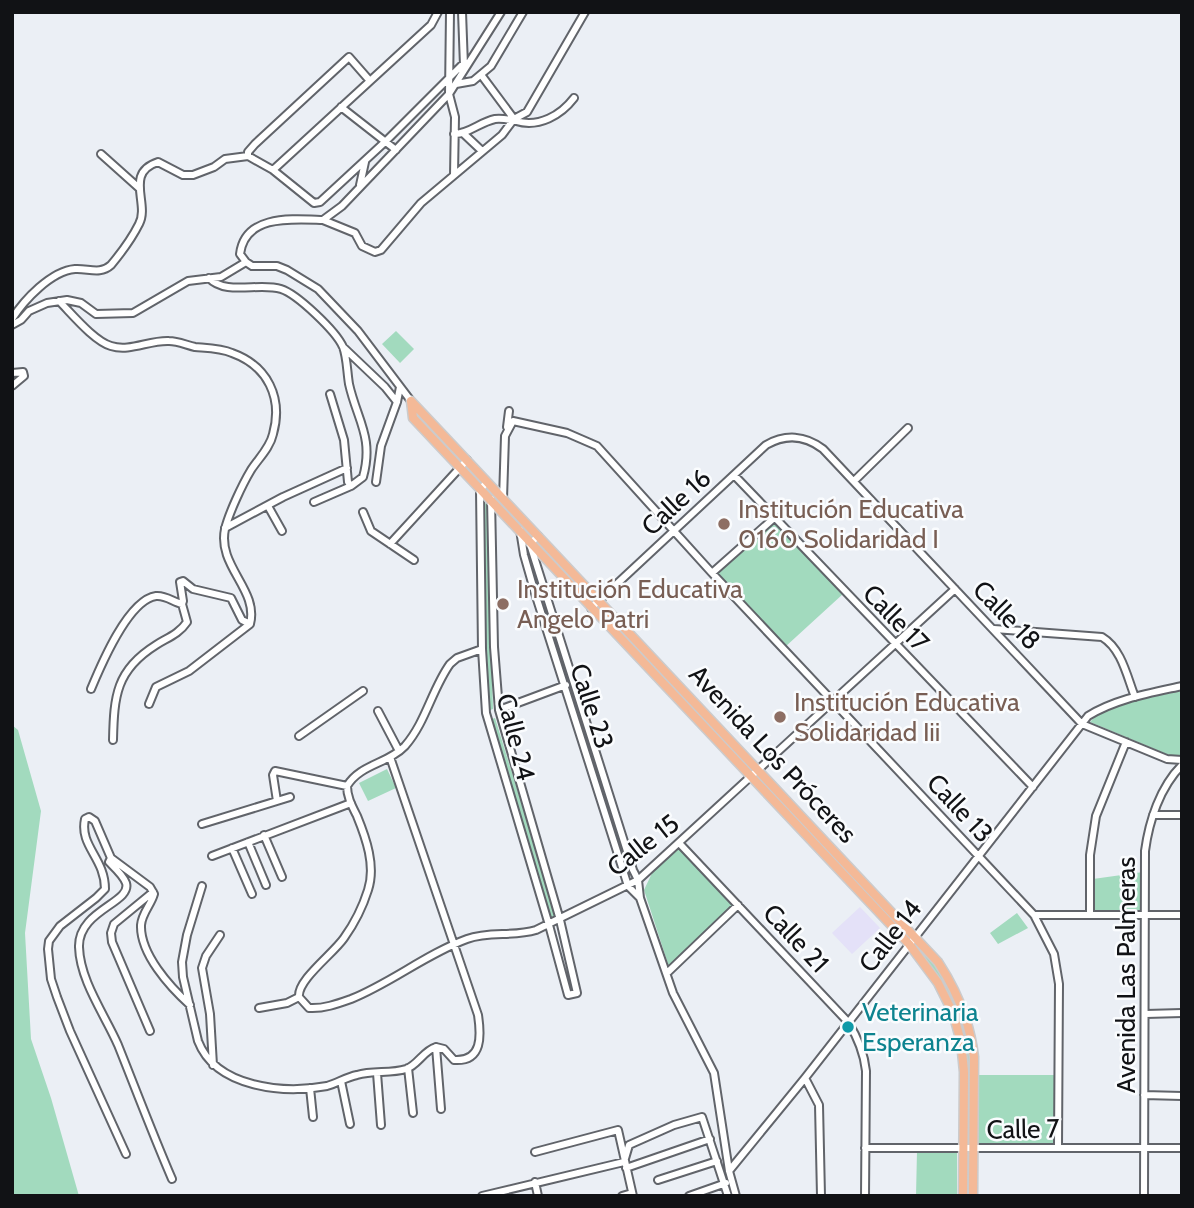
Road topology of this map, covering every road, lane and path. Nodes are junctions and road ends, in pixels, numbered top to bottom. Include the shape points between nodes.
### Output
1 (438, 12) edge
2 (450, 12) edge
3 (462, 12) edge
4 (501, 12) edge
5 (585, 12) edge
6 (521, 13) edge
7 (464, 63) junction
8 (464, 72) junction
9 (482, 76) junction
10 (450, 78) junction
11 (370, 80) junction
12 (456, 83) junction
13 (449, 94) junction
14 (574, 98) dead end
15 (341, 107) junction
16 (514, 119) junction
17 (454, 134) junction
18 (464, 134) junction
19 (386, 141) junction
20 (396, 150) junction
21 (482, 151) junction
22 (101, 154) dead end
23 (248, 156) junction
24 (365, 160) junction
25 (274, 170) junction
26 (454, 175) junction
27 (360, 187) junction
28 (139, 188) junction
29 (323, 220) junction
30 (246, 262) junction
31 (209, 278) junction
32 (59, 301) junction
33 (12, 323) edge
34 (343, 347) junction
35 (12, 373) edge
36 (12, 386) edge
37 (400, 387) junction
38 (330, 394) dead end
39 (411, 401) junction
40 (397, 402) junction
41 (509, 411) dead end
42 (908, 428) dead end
43 (505, 432) junction
44 (794, 437) joint
45 (467, 460) junction
46 (347, 468) junction
47 (459, 468) junction
48 (734, 475) junction
49 (854, 481) junction
50 (376, 482) dead end
51 (487, 482) junction
52 (351, 486) junction
53 (480, 490) junction
54 (497, 492) junction
55 (503, 499) junction
56 (490, 500) junction
57 (314, 502) dead end
58 (268, 506) junction
59 (363, 512) dead end
60 (774, 518) junction
61 (527, 524) junction
62 (225, 528) junction
63 (673, 530) junction
64 (282, 531) dead end
65 (519, 531) junction
66 (538, 536) junction
67 (390, 544) junction
68 (530, 544) junction
69 (414, 560) dead end
70 (712, 573) junction
71 (955, 590) junction
72 (599, 601) junction
73 (182, 604) junction
74 (591, 608) junction
75 (250, 624) junction
76 (994, 629) junction
77 (894, 644) junction
78 (482, 649) junction
79 (575, 682) junction
80 (565, 685) junction
81 (1182, 686) edge
82 (91, 689) dead end
83 (363, 691) dead end
84 (1135, 697) junction
85 (832, 701) junction
86 (149, 704) dead end
87 (499, 710) junction
88 (378, 711) dead end
89 (1082, 724) junction
90 (299, 736) dead end
91 (113, 740) dead end
92 (1126, 742) junction
93 (399, 751) junction
94 (390, 757) junction
95 (1182, 762) edge
96 (759, 769) junction
97 (751, 777) junction
98 (347, 786) junction
99 (1033, 787) junction
100 (290, 797) dead end
101 (277, 801) junction
102 (351, 803) junction
103 (1153, 815) junction
104 (1182, 815) edge
105 (202, 824) dead end
106 (264, 835) junction
107 (248, 842) junction
108 (680, 844) junction
109 (232, 848) junction
110 (978, 855) junction
111 (212, 856) dead end
112 (111, 858) junction
113 (282, 877) dead end
114 (638, 880) junction
115 (266, 885) dead end
116 (202, 886) dead end
117 (628, 886) junction
118 (153, 892) junction
119 (251, 894) dead end
120 (640, 898) junction
121 (738, 905) junction
122 (1090, 914) junction
123 (1034, 915) junction
124 (1145, 915) junction
125 (1182, 915) edge
126 (560, 920) junction
127 (549, 925) junction
128 (220, 935) dead end
129 (912, 940) junction
130 (453, 946) junction
131 (667, 974) junction
132 (299, 994) junction
133 (191, 1006) junction
134 (259, 1008) dead end
135 (1182, 1013) edge
136 (1146, 1014) junction
137 (848, 1022) junction
138 (150, 1031) dead end
139 (436, 1047) junction
140 (213, 1065) junction
141 (408, 1068) junction
142 (377, 1073) junction
143 (805, 1078) junction
144 (341, 1081) junction
145 (310, 1088) junction
146 (1144, 1096) junction
147 (1182, 1096) edge
148 (441, 1109) dead end
149 (413, 1113) dead end
150 (313, 1117) dead end
151 (350, 1124) dead end
152 (381, 1125) dead end
153 (710, 1139) junction
154 (1058, 1147) junction
155 (1144, 1147) junction
156 (864, 1148) junction
157 (963, 1149) junction
158 (973, 1149) junction
159 (1182, 1149) edge
160 (535, 1152) dead end
161 (126, 1154) dead end
162 (717, 1161) junction
163 (625, 1165) junction
164 (729, 1171) junction
165 (172, 1179) dead end
166 (658, 1180) dead end
167 (535, 1182) junction
168 (727, 1183) junction
169 (504, 1193) edge
170 (633, 1195) edge
171 (482, 1196) edge
172 (538, 1196) edge
173 (622, 1196) edge
174 (689, 1196) edge
175 (728, 1196) edge
176 (736, 1196) edge
177 (821, 1196) edge
178 (864, 1196) edge
179 (963, 1196) edge
180 (973, 1196) edge
181 (1144, 1196) edge

1 - 11 street via 431,25
2 - 10 street
3 - 7 street
4 - 8 street
5 - 16 street via 527,112
6 - 9 street
7 - 8 street
7 - 10 street
8 - 12 street
9 - 12 street
9 - 16 street
10 - 13 street
10 - 19 street
11 - 15 street
11 - 23 street via 349,57 255,144
12 - 13 street
13 - 17 street
13 - 20 street
14 - 16 street via 546,120
15 - 19 street
15 - 25 street
16 - 18 street via 495,119
16 - 21 street
17 - 18 street
17 - 26 street
18 - 21 street
19 - 20 street
19 - 24 street
20 - 27 street
21 - 26 street
22 - 28 street
23 - 25 street
23 - 28 street via 225,159 193,175 183,175 159,162 146,171
24 - 25 street via 314,203
24 - 27 street
26 - 29 street via 421,203 381,250 362,246 355,233
27 - 29 street
28 - 33 street via 139,224 111,265 99,271 72,269 46,282 21,304
29 - 30 street via 284,219 258,226 241,243 240,254
30 - 31 street via 221,277
30 - 37 street, Avenida Los Próceres via 277,266 318,289 358,331
31 - 32 street via 188,281 133,313 96,314 81,303
31 - 34 street via 214,284 231,287 283,289 304,304
32 - 33 street via 29,311
32 - 62 street via 107,345 122,349 171,341 230,352 246,359 267,380 275,396 273,436 250,471
34 - 40 street
34 - 52 street via 368,449 363,477
35 - 36 street via 18,370 24,376
37 - 39 street, Avenida Los Próceres
37 - 40 street
38 - 46 street
39 - 45 main road, Avenida Los Próceres
39 - 47 main road, Avenida Los Próceres via 413,418
40 - 50 street via 381,446
41 - 43 street
42 - 49 street
43 - 55 street
43 - 63 street, Calle 13 via 513,421 567,432 597,446
44 - 48 street, Calle 16 via 766,445
44 - 49 street, Calle 18 via 823,449
45 - 47 street
45 - 51 main road, Avenida Los Próceres
46 - 52 street
46 - 58 street
47 - 53 main road, Avenida Los Próceres
47 - 67 street
48 - 60 street, Calle 17
48 - 63 street, Calle 16
49 - 71 street, Calle 18
51 - 53 street
51 - 54 main road, Avenida Los Próceres
52 - 57 street
53 - 56 main road, Avenida Los Próceres
53 - 78 street, Calle 24
54 - 55 main road, Avenida Los Próceres
54 - 56 street
55 - 61 main road, Avenida Los Próceres
56 - 65 main road, Avenida Los Próceres
56 - 87 street, Calle 24
58 - 62 street
58 - 64 street
59 - 67 street via 371,531
60 - 70 street
60 - 77 street, Calle 17
61 - 65 street
61 - 66 main road, Avenida Los Próceres
62 - 75 street via 226,554 253,613
63 - 70 street, Calle 13
63 - 72 street, Calle 16
65 - 68 main road, Avenida Los Próceres
65 - 80 street, Calle 23
66 - 68 street
66 - 72 main road, Avenida Los Próceres
67 - 69 street
68 - 74 main road, Avenida Los Próceres
68 - 79 street, Calle 23
70 - 85 street, Calle 13
71 - 76 street, Calle 18
71 - 77 street, Calle 15
72 - 74 street, Calle 16
72 - 96 main road, Avenida Los Próceres
73 - 75 street via 182,581 193,589 231,598 242,620
73 - 82 street via 159,596 146,598 106,654
73 - 91 street via 185,626 139,656 121,683 114,701
74 - 97 main road, Avenida Los Próceres
75 - 86 street via 189,671 156,687
76 - 84 street via 1102,637 1121,659
76 - 89 street, Calle 18
77 - 85 street, Calle 15
77 - 99 street, Calle 17
78 - 93 street via 450,664 416,729
78 - 127 street, Calle 24 via 486,713
79 - 80 street
79 - 114 street, Calle 23
80 - 87 street
80 - 117 street, Calle 23
81 - 84 street, Calle 14
83 - 90 street
84 - 89 street, Calle 14 via 1096,711
85 - 96 street, Calle 15
85 - 110 street, Calle 13
87 - 126 street, Calle 24
88 - 93 street
89 - 92 street, Calle 18
89 - 99 street, Calle 14
92 - 95 street, Calle 18
92 - 122 street via 1096,816 1090,855
93 - 94 street
94 - 98 street via 357,774
94 - 130 street
95 - 103 street, Avenida Las Palmeras
96 - 97 street, Calle 15
96 - 129 main road, Avenida Los Próceres
97 - 108 street, Calle 15
97 - 129 main road, Avenida Los Próceres
98 - 101 street via 275,771
98 - 102 street
99 - 110 street, Calle 14
100 - 101 street
101 - 105 street
102 - 106 street
102 - 132 street via 369,855 371,881 343,939 304,981
103 - 104 street
103 - 124 street, Avenida Las Palmeras via 1145,851
106 - 107 street
106 - 113 street
107 - 109 street
107 - 115 street
108 - 114 street, Calle 15
108 - 121 street, Calle 21
109 - 111 street
109 - 119 street
110 - 123 street, Calle 13
110 - 129 street, Calle 14
112 - 118 street
112 - 161 street via 95,821 85,819 83,832 100,865 105,889 60,926 48,949 51,979 61,1008
112 - 165 street via 109,862 126,888 121,898 82,929 80,957
114 - 117 street, Calle 15
114 - 120 street, Calle 23
116 - 133 street via 182,961
117 - 120 street, Calle 23
117 - 126 street, Calle 15
118 - 133 street via 141,925 143,938 156,969
118 - 138 street via 114,924 111,933
120 - 131 street, Calle 23
121 - 131 street
121 - 137 street, Calle 21
122 - 123 street
122 - 124 street
123 - 154 street, Calle 13 via 1054,954 1059,985
124 - 125 street
124 - 136 street, Avenida Las Palmeras
126 - 127 street, Calle 15
126 - 127 street, Calle 24 via 577,993 568,995
127 - 130 street, Calle 15 via 522,934 475,937
128 - 140 street via 202,968
129 - 137 street, Calle 14
129 - 157 main road, Avenida Los Próceres via 953,1013 964,1072
129 - 158 main road, Avenida Los Próceres via 944,971 967,1020 974,1057
130 - 132 street, Calle 15 via 332,1005 309,1008
130 - 139 street via 478,1016 481,1041 461,1060
131 - 164 street, Calle 23 via 714,1073
132 - 134 street via 287,1003
133 - 140 street via 198,1041
135 - 136 street
136 - 146 street, Avenida Las Palmeras
137 - 143 street, Calle 14
137 - 156 street, Calle 21 via 865,1057
139 - 141 street
139 - 148 street
140 - 145 street via 266,1087
141 - 142 street
141 - 149 street
142 - 144 street
142 - 152 street
143 - 164 street, Calle 14
143 - 177 street via 819,1105
144 - 145 street
144 - 151 street
145 - 150 street
146 - 147 street
146 - 155 street, Avenida Las Palmeras
153 - 162 street
153 - 163 street
153 - 163 street via 705,1119 700,1117 629,1145
154 - 155 street, Calle 7
154 - 158 street, Calle 7
155 - 159 street, Calle 7
155 - 181 street, Avenida Las Palmeras
156 - 157 street, Calle 7
156 - 178 street, Calle 21
157 - 158 street, Calle 7
157 - 179 main road, Avenida Los Próceres
158 - 180 main road, Avenida Los Próceres
160 - 163 street via 618,1130
162 - 166 street
162 - 168 street
163 - 167 street
163 - 170 street
164 - 168 street, Calle 23
167 - 169 street
167 - 172 street
168 - 174 street
168 - 175 street
168 - 176 street, Calle 23
169 - 171 street
170 - 173 street

